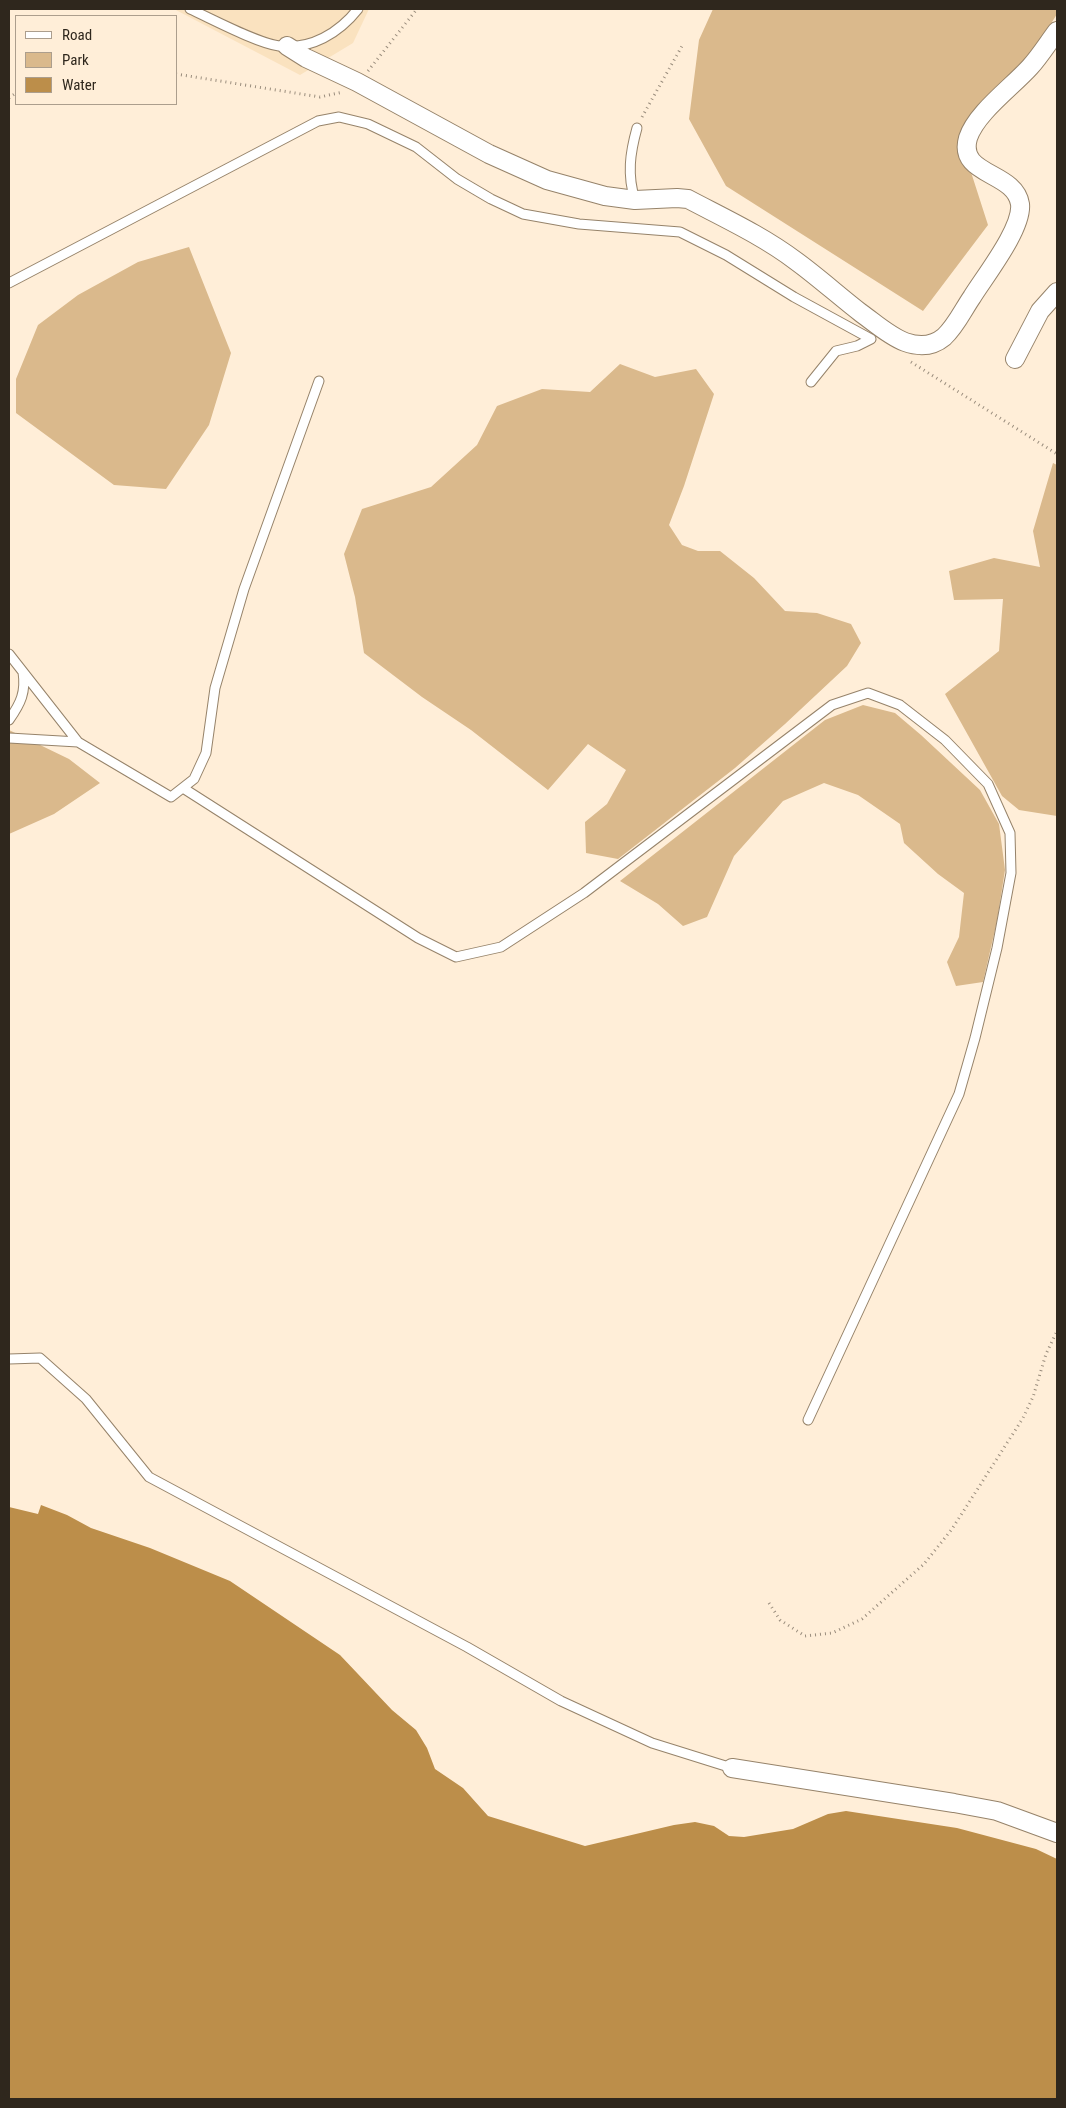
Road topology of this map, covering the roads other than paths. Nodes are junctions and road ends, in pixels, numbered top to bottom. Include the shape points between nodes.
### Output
1 (190, 9) edge
2 (358, 9) edge
3 (1057, 31) edge
4 (287, 46) junction
5 (637, 128) road end
6 (635, 200) junction
7 (9, 283) edge
8 (1057, 292) edge
9 (1015, 359) dead end
10 (319, 382) dead end
11 (811, 382) dead end
12 (9, 654) edge
13 (22, 669) junction
14 (9, 720) edge
15 (9, 738) edge
16 (78, 742) junction
17 (183, 788) junction
18 (9, 1359) edge
19 (808, 1420) dead end
20 (732, 1768) joint
21 (1057, 1833) edge

1 - 4 lane via 253,37 277,46
2 - 4 lane via 340,30 319,40
3 - 6 street via 1030,68 1006,89 968,136 966,154 969,159 1014,192 1020,204 1018,217 996,262 954,325 928,346 917,346 883,330 783,252 703,207 677,198
4 - 6 street via 489,154 547,180 577,190
5 - 6 lane via 630,151 630,184
7 - 11 lane via 318,121 339,117 368,124 416,147 457,179 523,214 579,224 680,232 871,339 836,352
8 - 9 street via 1040,311
10 - 17 lane via 244,589 215,688 206,753 194,779
12 - 13 lane
13 - 14 lane via 25,685 19,706
13 - 16 lane
15 - 16 lane
16 - 17 lane via 171,797
17 - 19 lane via 418,938 456,957 500,947 584,894 832,705 868,693 900,705 944,740 988,784 1010,833 1011,873 997,948 959,1094
18 - 20 lane via 40,1358 86,1399 149,1477 467,1647 561,1702 652,1743
20 - 21 street via 997,1811

